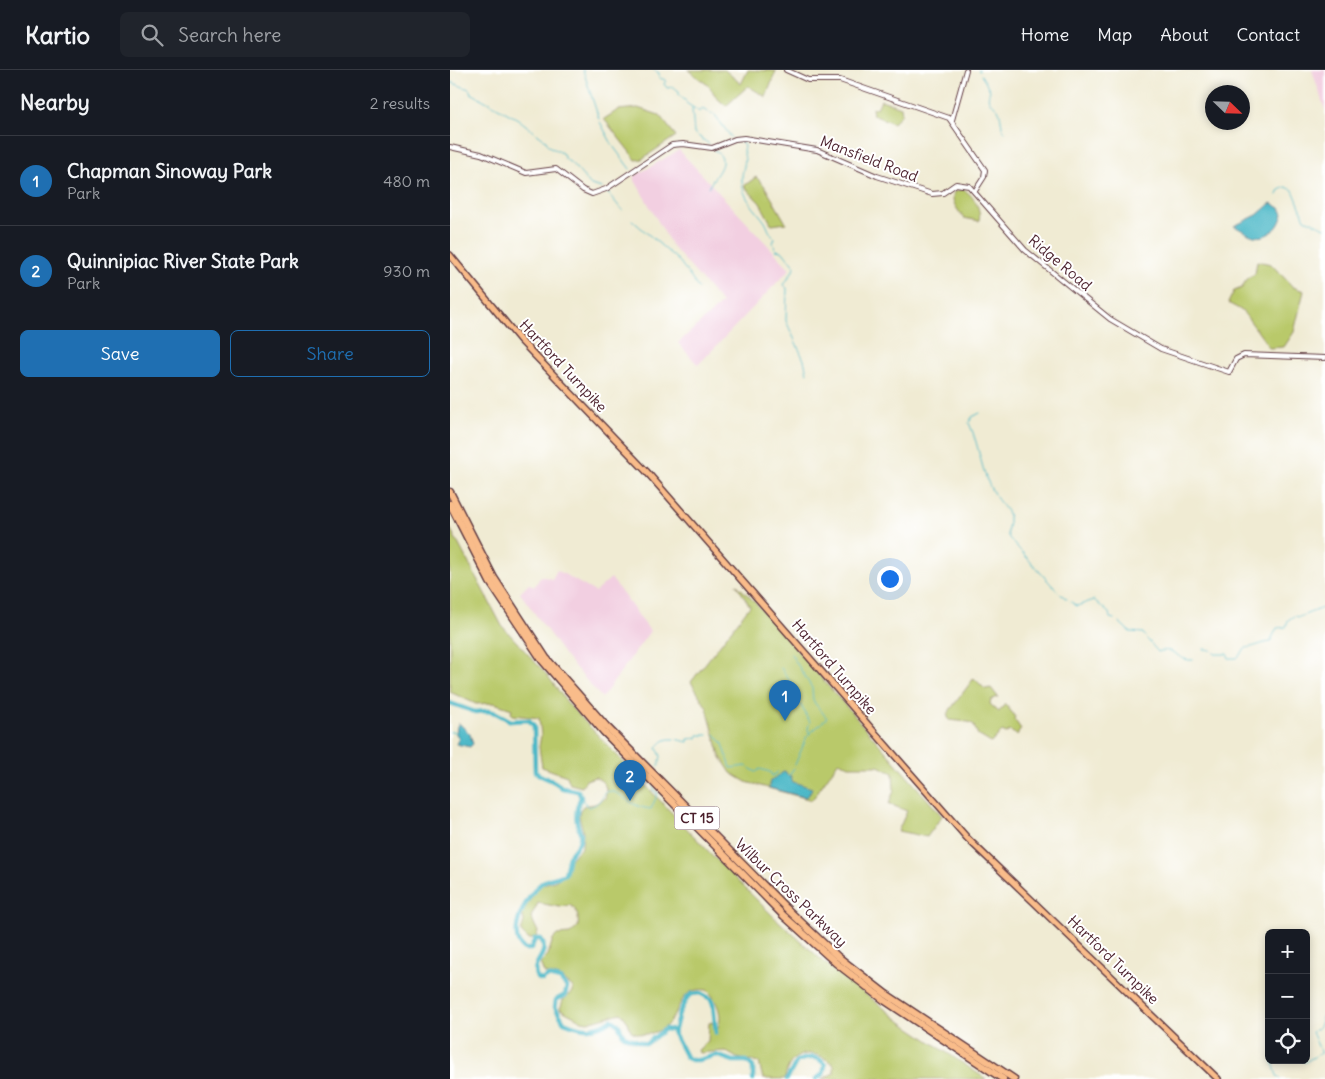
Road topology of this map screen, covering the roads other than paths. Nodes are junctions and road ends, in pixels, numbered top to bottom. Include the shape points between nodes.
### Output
1 (786, 70) edge
2 (966, 70) edge
3 (952, 120) junction
4 (450, 147) edge
5 (975, 191) junction
6 (450, 255) edge
7 (1325, 358) edge
8 (450, 492) edge
9 (450, 504) edge
10 (1003, 1079) edge
11 (1014, 1079) edge
12 (1218, 1079) edge

1 - 3 street via 810,80 840,80
2 - 3 street
3 - 5 street via 985,170
4 - 5 street, Mansfield Road via 480,154 526,174 556,169 592,194 606,190 672,145 712,148 744,138 823,152 877,176 932,194 941,194 960,183
5 - 7 street, Ridge Road via 1029,254 1110,319 1156,346 1229,372 1236,359 1244,355
6 - 12 main road, Hartford Turnpike via 526,346 646,471 968,839
8 - 11 highway, Wilbur Cross Parkway / CT 15 via 494,578 546,658 606,726 837,956 886,994
9 - 10 highway, Wilbur Cross Parkway / CT 15 via 490,582 542,660 604,732 784,916 836,964

